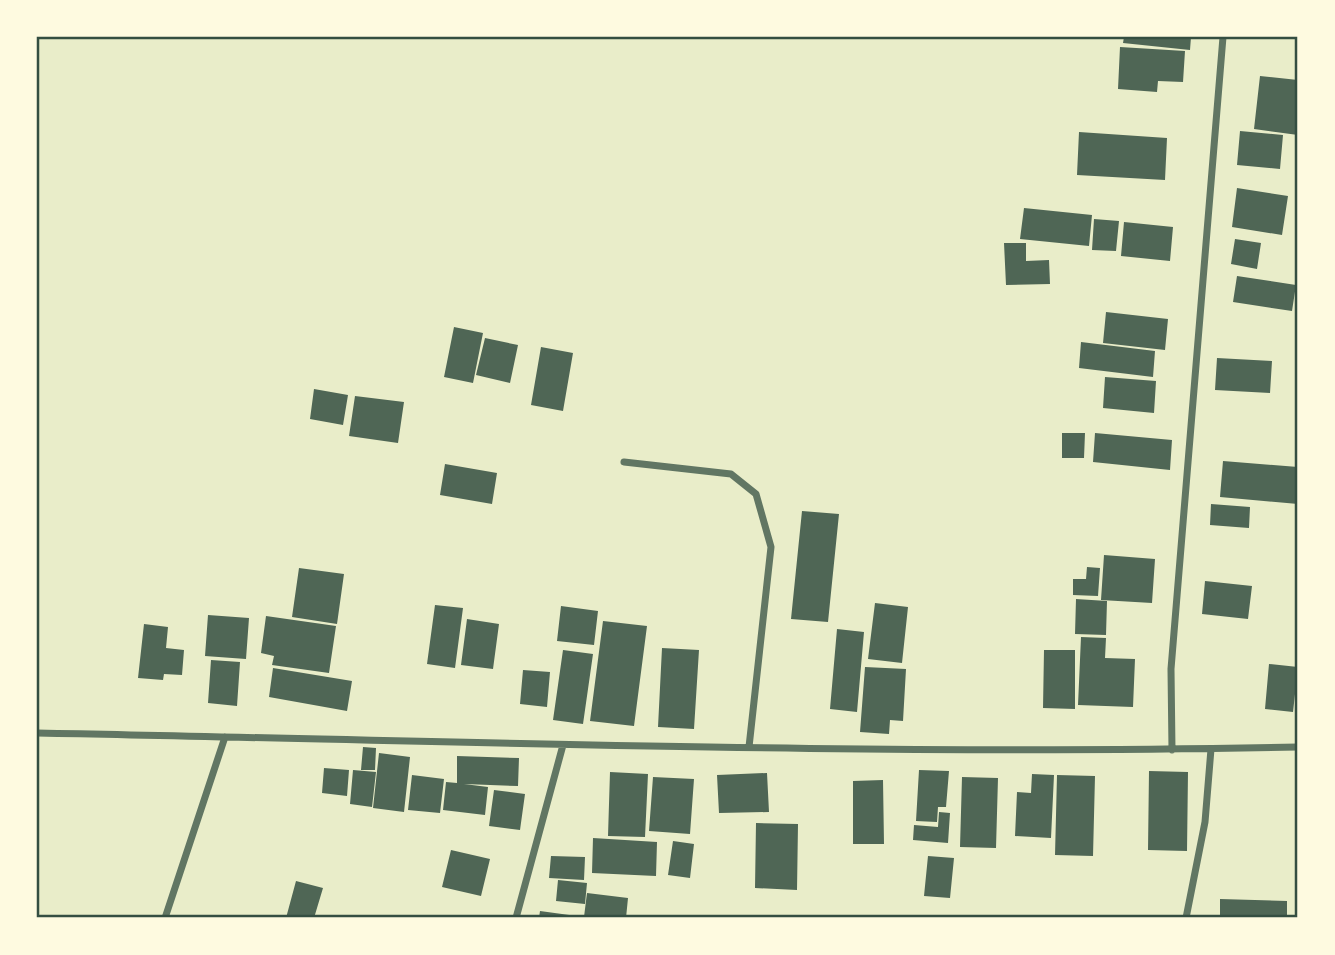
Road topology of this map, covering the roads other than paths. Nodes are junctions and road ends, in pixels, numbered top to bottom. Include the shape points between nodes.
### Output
1 (1223, 37) edge
2 (624, 463) dead end
3 (37, 733) edge
4 (225, 737) junction
5 (563, 745) junction
6 (749, 747) junction
7 (1298, 747) edge
8 (1211, 749) junction
9 (1172, 750) junction
10 (165, 918) edge
11 (516, 918) edge
12 (1186, 918) edge

1 - 9 street via 1171,668
2 - 6 street via 731,474 756,494 771,547
3 - 4 street
4 - 5 street
4 - 10 street
5 - 6 street
5 - 11 street
6 - 9 street
7 - 8 street
8 - 9 street
8 - 12 street via 1205,822

